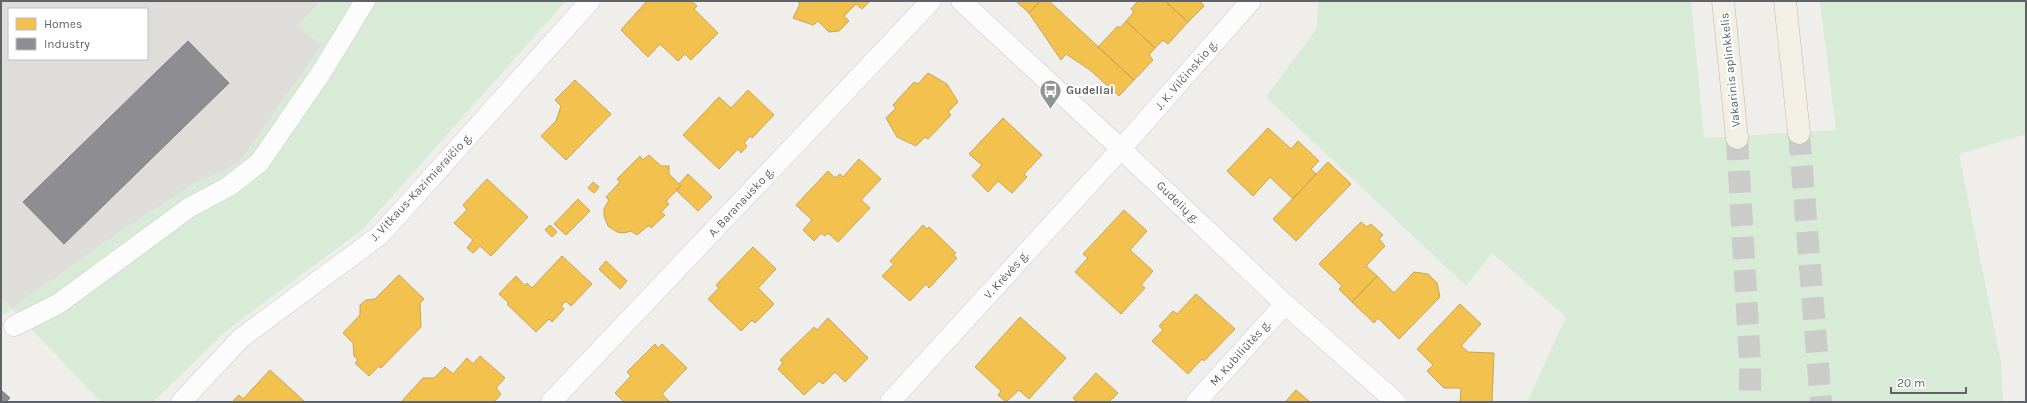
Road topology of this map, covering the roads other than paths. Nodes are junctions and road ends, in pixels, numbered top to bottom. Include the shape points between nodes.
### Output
1 (365, 1) edge
2 (590, 1) edge
3 (931, 1) edge
4 (961, 1) edge
5 (1252, 1) edge
6 (1723, 1) edge
7 (1785, 1) edge
8 (1799, 134) tunnel mouth
9 (1737, 138) tunnel mouth
10 (1121, 148) junction
11 (1285, 304) junction
12 (14, 326) dead end
13 (181, 402) edge
14 (552, 402) edge
15 (890, 402) edge
16 (1196, 402) edge
17 (1396, 402) edge

1 - 12 street via 321,73 259,163 228,187 190,207 58,304
2 - 13 street, J. Vitkaus-Kazimieraičio g. via 380,235 241,338
3 - 14 street, A. Baranausko g.
4 - 10 street, Gudelių g.
5 - 10 street, J. K. Vilčinskio g.
6 - 9 highway, Vakarinis aplinkkelis
7 - 8 highway
10 - 11 street, Gudelių g.
10 - 15 street, V. Krėvės g.
11 - 16 street, M. Kubiliūtės g.
11 - 17 street, Gudelių g.

